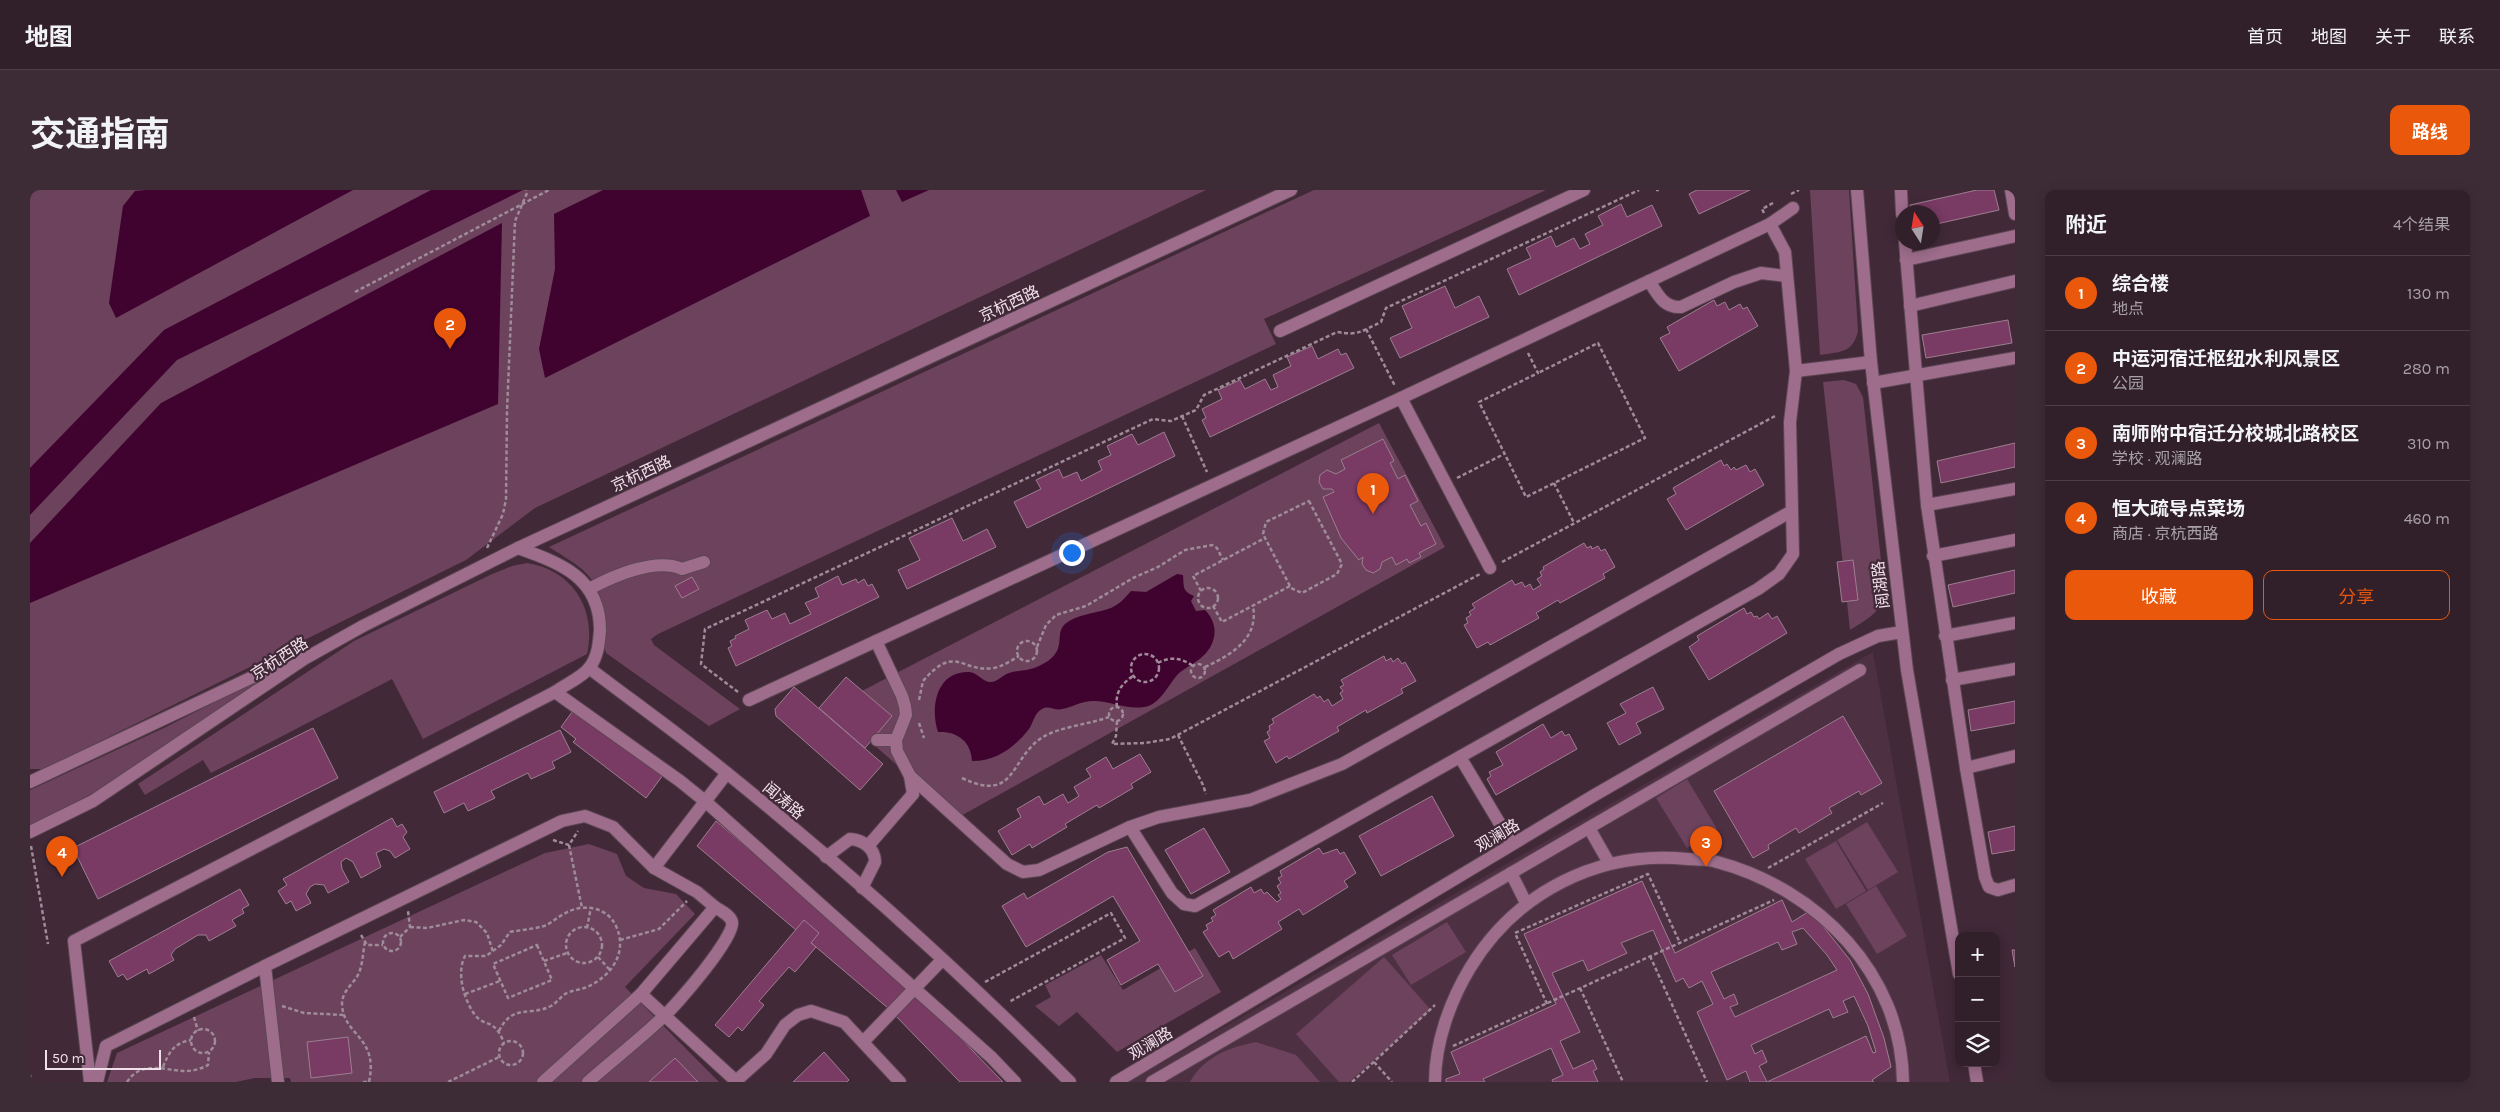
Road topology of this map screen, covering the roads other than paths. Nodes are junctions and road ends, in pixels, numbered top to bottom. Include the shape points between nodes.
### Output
1 (1291, 190) edge
2 (1584, 190) edge
3 (1857, 190) edge
4 (1901, 190) edge
5 (2011, 190) edge
6 (1902, 205) edge
7 (1793, 208) dead end
8 (2015, 214) edge
9 (1770, 224) junction
10 (2015, 236) edge
11 (1905, 250) edge
12 (1906, 260) junction
13 (1787, 276) junction
14 (1649, 281) junction
15 (2015, 281) edge
16 (1910, 306) junction
17 (1280, 331) dead end
18 (2015, 358) edge
19 (1871, 362) junction
20 (1796, 371) junction
21 (1916, 376) junction
22 (1873, 383) junction
23 (1401, 398) junction
24 (2015, 489) edge
25 (1927, 505) junction
26 (1792, 511) junction
27 (2015, 540) edge
28 (518, 548) junction
29 (1934, 556) junction
30 (704, 562) dead end
31 (1490, 568) road end
32 (588, 589) junction
33 (2015, 624) edge
34 (363, 626) junction
35 (1902, 632) junction
36 (1945, 636) junction
37 (876, 641) junction
38 (589, 668) junction
39 (2015, 669) edge
40 (1860, 670) dead end
41 (1952, 680) junction
42 (556, 692) junction
43 (749, 700) road end
44 (878, 740) dead end
45 (896, 740) junction
46 (2015, 756) edge
47 (1460, 757) junction
48 (1966, 768) junction
49 (727, 773) junction
50 (910, 776) junction
51 (30, 782) edge
52 (914, 794) junction
53 (706, 802) junction
54 (940, 804) junction
55 (1130, 827) junction
56 (1589, 828) junction
57 (30, 832) edge
58 (1512, 844) junction
59 (868, 846) junction
60 (826, 857) junction
61 (1609, 863) junction
62 (654, 868) junction
63 (1511, 873) junction
64 (2015, 886) edge
65 (862, 888) junction
66 (1526, 903) junction
67 (715, 907) junction
68 (1955, 950) edge
69 (942, 960) junction
70 (265, 966) junction
71 (914, 988) junction
72 (641, 994) junction
73 (665, 1016) junction
74 (863, 1042) junction
75 (1975, 1067) edge
76 (736, 1081) edge
77 (90, 1082) edge
78 (97, 1082) edge
79 (278, 1082) edge
80 (543, 1082) edge
81 (588, 1082) edge
82 (900, 1082) edge
83 (1015, 1082) edge
84 (1070, 1082) edge
85 (1116, 1082) edge
86 (1152, 1082) edge
87 (1435, 1082) edge
88 (1903, 1082) edge
89 (1977, 1082) edge

1 - 28 street, 京杭西路
2 - 17 street
3 - 19 street, 阅湖路
4 - 6 street
5 - 8 street
7 - 9 street
9 - 13 street via 1785,252
9 - 14 street
10 - 12 street
11 - 12 street
12 - 16 street
13 - 14 street via 1761,273 1681,307 1664,303
13 - 20 street
14 - 23 street
15 - 16 street
16 - 21 street
18 - 21 street
19 - 20 street
19 - 22 street, 阅湖路
20 - 26 street via 1790,422
21 - 22 street
21 - 25 street
22 - 35 street, 阅湖路
23 - 31 street
23 - 37 street
24 - 25 street
25 - 29 street
26 - 47 street via 1793,554 1779,574 1758,589
26 - 55 street via 1342,764 1250,800 1159,817
27 - 29 street
28 - 32 street via 554,561 574,574
28 - 34 street, 京杭西路
29 - 36 street
30 - 32 street via 682,569 655,564
32 - 38 street via 594,597 600,627 599,644
33 - 36 street
34 - 51 street
34 - 57 street, 京杭西路 via 304,659 93,801
35 - 58 street, 观澜路 via 1878,636 1838,654
35 - 68 street, 阅湖路
36 - 41 street
37 - 43 street
37 - 45 street via 905,706 906,715
38 - 42 street
38 - 49 street, 闻涛路
39 - 41 street
40 - 56 street
41 - 48 street
42 - 53 street
42 - 77 street via 74,941
44 - 45 street
45 - 50 street via 897,751
46 - 48 street
47 - 55 street via 1195,906 1184,904 1172,893
47 - 58 street
48 - 64 street via 1989,887 1998,890
49 - 53 street
49 - 60 street, 闻涛路
50 - 52 street
50 - 54 street
52 - 54 street
52 - 59 street
53 - 62 street
53 - 71 street
54 - 55 street via 1007,864 1023,872 1039,870
56 - 61 street
56 - 63 street
58 - 85 street, 观澜路
59 - 60 street via 857,840 846,840
59 - 65 street via 876,862
60 - 65 street, 闻涛路
61 - 66 street via 1599,865
61 - 88 street via 1670,857 1716,862 1790,893 1834,926 1859,953 1873,976 1892,1015 1901,1053
62 - 67 street via 697,892
62 - 70 street via 613,827 585,816 562,821
63 - 66 street
63 - 86 street
65 - 69 street, 闻涛路
66 - 87 street via 1485,944 1463,980 1438,1053
67 - 72 street
67 - 73 street via 728,916 732,929 724,945
69 - 71 street
69 - 84 street, 闻涛路
70 - 78 street via 106,1046
70 - 79 street
71 - 74 street
71 - 83 street
72 - 73 street
72 - 80 street
73 - 76 street
73 - 81 street
74 - 76 street via 844,1022 811,1011 798,1015 785,1025 766,1054
74 - 82 street
75 - 89 street

